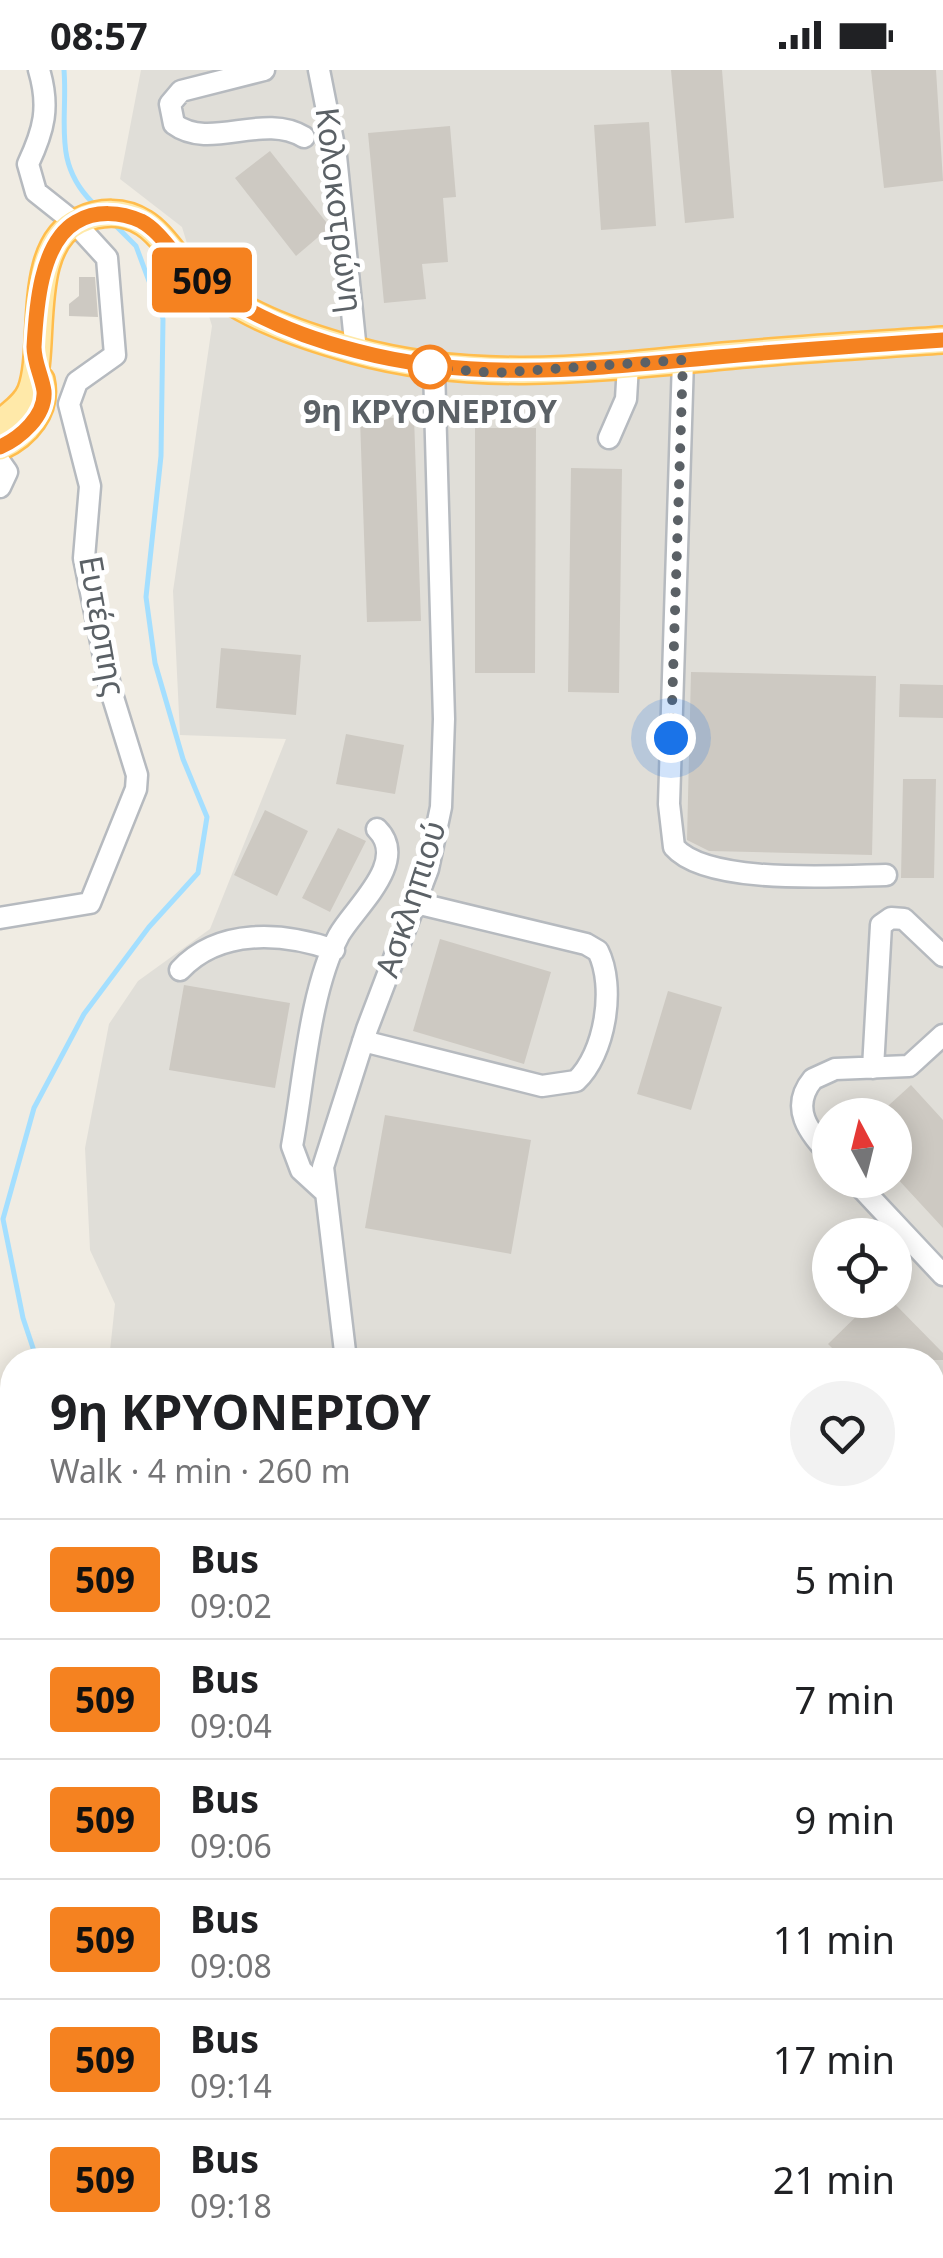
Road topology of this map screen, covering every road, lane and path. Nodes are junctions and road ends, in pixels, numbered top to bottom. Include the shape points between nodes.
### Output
1 (39, 70) edge
2 (264, 70) edge
3 (320, 70) edge
4 (240, 73) edge
5 (304, 138) dead end
6 (74, 222) junction
7 (943, 340) edge
8 (34, 351) junction
9 (356, 351) junction
10 (683, 360) junction
11 (628, 365) junction
12 (434, 368) junction
13 (0, 423) edge
14 (608, 438) dead end
15 (0, 447) edge
16 (0, 462) edge
17 (0, 486) edge
18 (377, 829) dead end
19 (886, 875) dead end
20 (416, 903) junction
21 (0, 918) edge
22 (334, 950) junction
23 (943, 956) edge
24 (180, 970) dead end
25 (943, 1035) edge
26 (363, 1042) junction
27 (873, 1068) junction
28 (812, 1135) edge
29 (325, 1192) junction
30 (871, 1198) edge
31 (943, 1275) edge
32 (344, 1348) edge

1 - 6 street via 46,127 28,164 36,192
2 - 4 street
3 - 9 street, Κολοκοτρώνη
4 - 5 street via 174,96 174,124 202,132 278,126
6 - 8 main road via 55,245 43,280
6 - 9 main road via 119,212 146,223 192,273 244,310
6 - 21 street, Ευτέρπης via 106,258 112,287 115,355 77,382 69,404 90,486 84,558 136,789 90,903
7 - 10 main road
8 - 13 main road via 31,390
8 - 15 main road via 45,396 17,440
9 - 12 main road
10 - 11 main road
10 - 19 street via 669,804 674,846 700,865
11 - 12 main road via 493,373
11 - 14 street via 626,399
12 - 20 street, Ασκληπιού via 444,719 441,807
16 - 17 street via 7,472
18 - 22 street via 386,845 384,869
20 - 26 street, Ασκληπιού
20 - 26 street via 598,951 606,984 593,1061 576,1081 542,1086
22 - 24 street via 280,938 222,940
22 - 29 street via 292,1146 301,1170
23 - 27 street via 904,919 881,925
25 - 27 street via 909,1066
26 - 29 street, Ασκληπιού via 322,1167
27 - 28 street via 824,1072 806,1088 801,1109
29 - 32 street, Ασκληπιού
30 - 31 street

